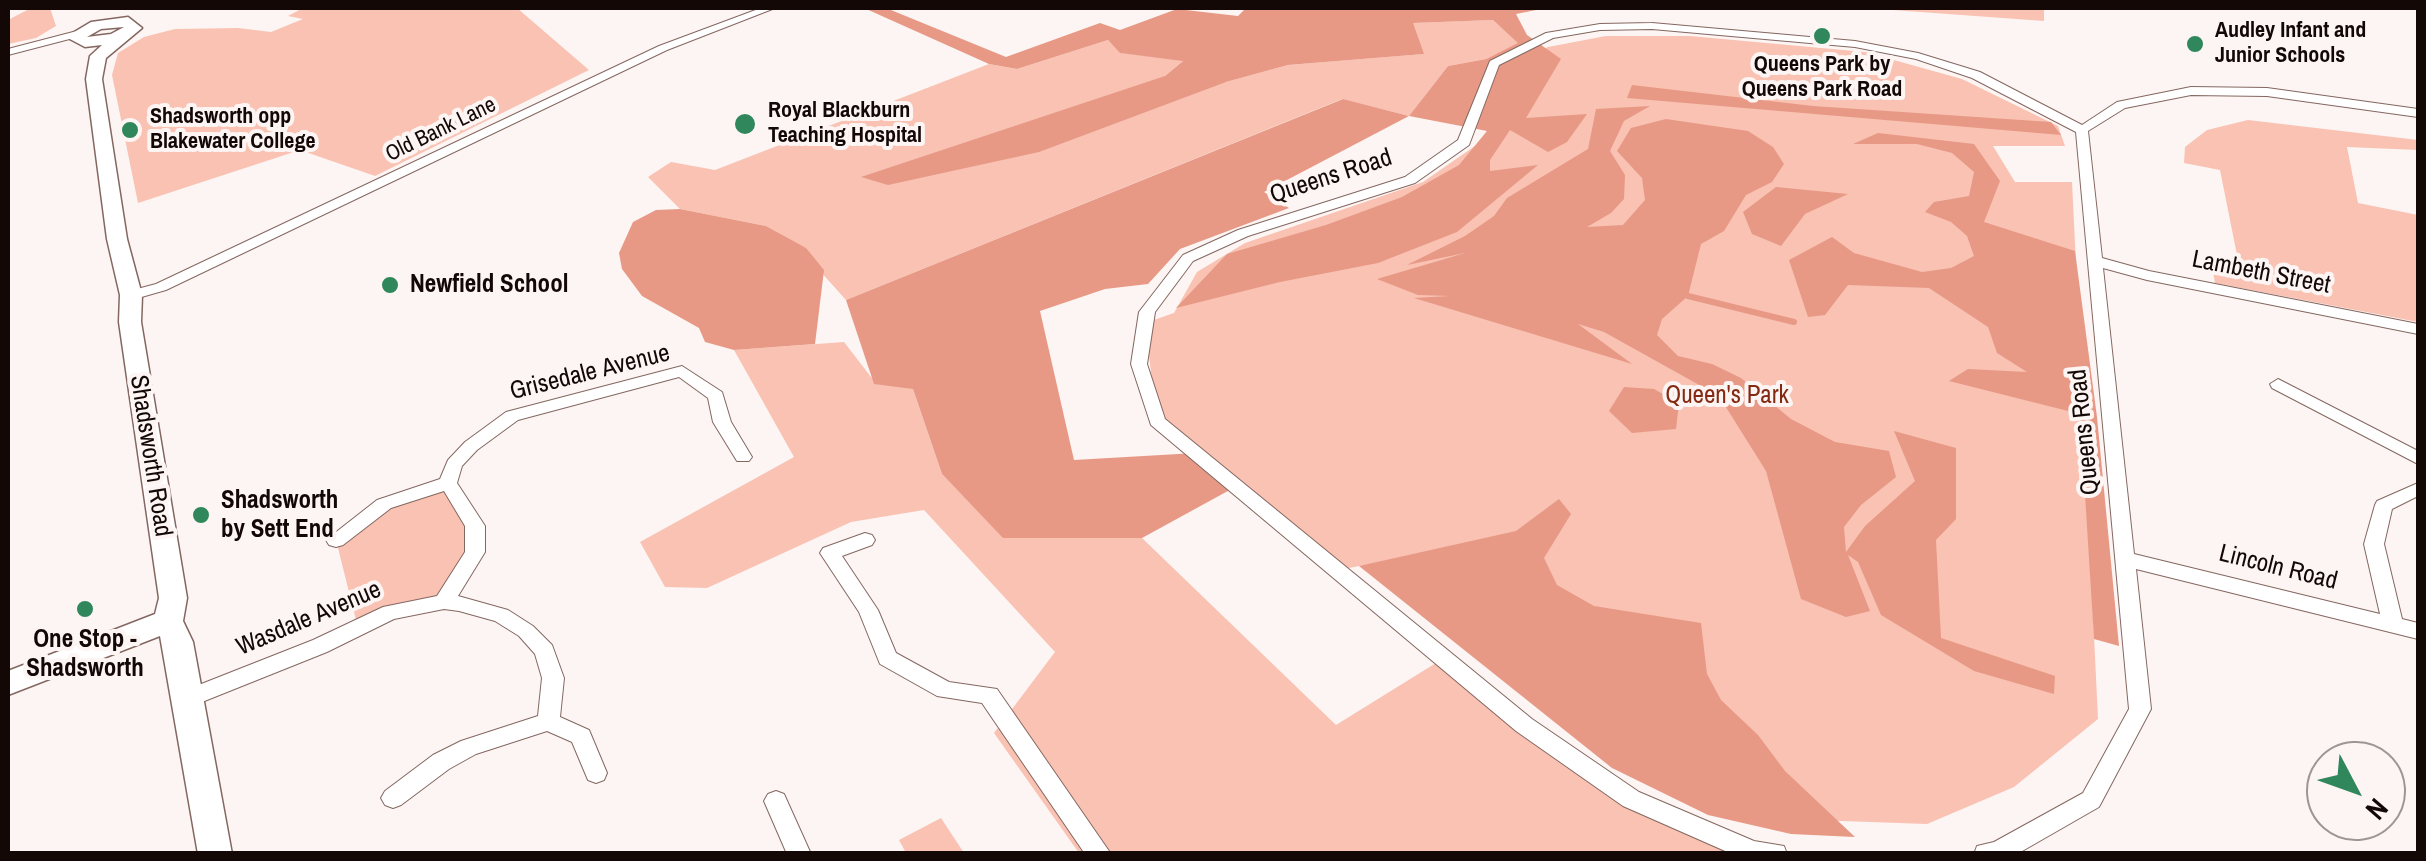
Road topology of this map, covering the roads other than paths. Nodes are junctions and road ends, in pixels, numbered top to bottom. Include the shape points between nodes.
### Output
1 (770, 8) edge
2 (1653, 8) edge
3 (1652, 26) junction
4 (84, 41) junction
5 (12, 51) edge
6 (2418, 114) edge
7 (2082, 130) junction
8 (2096, 261) junction
9 (131, 294) junction
10 (2418, 328) edge
11 (2278, 384) dead end
12 (743, 457) dead end
13 (2418, 458) edge
14 (448, 484) junction
15 (2418, 489) edge
16 (336, 540) dead end
17 (865, 540) dead end
18 (2125, 559) junction
19 (444, 602) junction
20 (168, 620) junction
21 (2393, 624) junction
22 (2418, 631) edge
23 (8, 683) edge
24 (189, 698) junction
25 (548, 722) junction
26 (596, 773) dead end
27 (393, 798) dead end
28 (776, 801) dead end
29 (1994, 853) edge
30 (216, 854) edge
31 (799, 854) edge
32 (1100, 854) edge
33 (1775, 854) edge

1 - 9 street, Old Bank Lane via 663,48 161,287
2 - 3 street
3 - 7 street, Queens Road via 1918,56 1976,75
3 - 33 street, Queens Road via 1550,35 1494,64 1464,142 1410,180 1188,258 1147,312 1139,364 1157,421 1524,725 1630,799 1752,851
4 - 4 main road via 124,28
4 - 5 street
4 - 9 main road, Shadsworth Road
6 - 7 street via 2267,92 2191,91 2122,105
7 - 8 street, Queens Road
8 - 10 street, Lambeth Street
8 - 18 street, Queens Road
9 - 20 main road, Shadsworth Road via 173,598
11 - 13 street
12 - 14 street, Grisedale Avenue via 722,422 716,396 682,372 512,416 454,464
14 - 16 street via 384,504
14 - 19 street via 475,526 475,552
15 - 21 street via 2384,505 2374,544
17 - 32 street via 830,553 868,610 888,658 945,690 990,695
18 - 21 street, Lincoln Road
18 - 29 street, Queens Road via 2140,709 2090,800
19 - 24 street, Wasdale Avenue via 390,612
19 - 25 street, Wasdale Avenue via 501,615 545,651 553,678
20 - 23 main road
20 - 24 main road, Shadsworth Road
21 - 22 street, Lincoln Road
24 - 30 main road, Shadsworth Road
25 - 26 street via 581,736
25 - 27 street via 469,747
28 - 31 street

